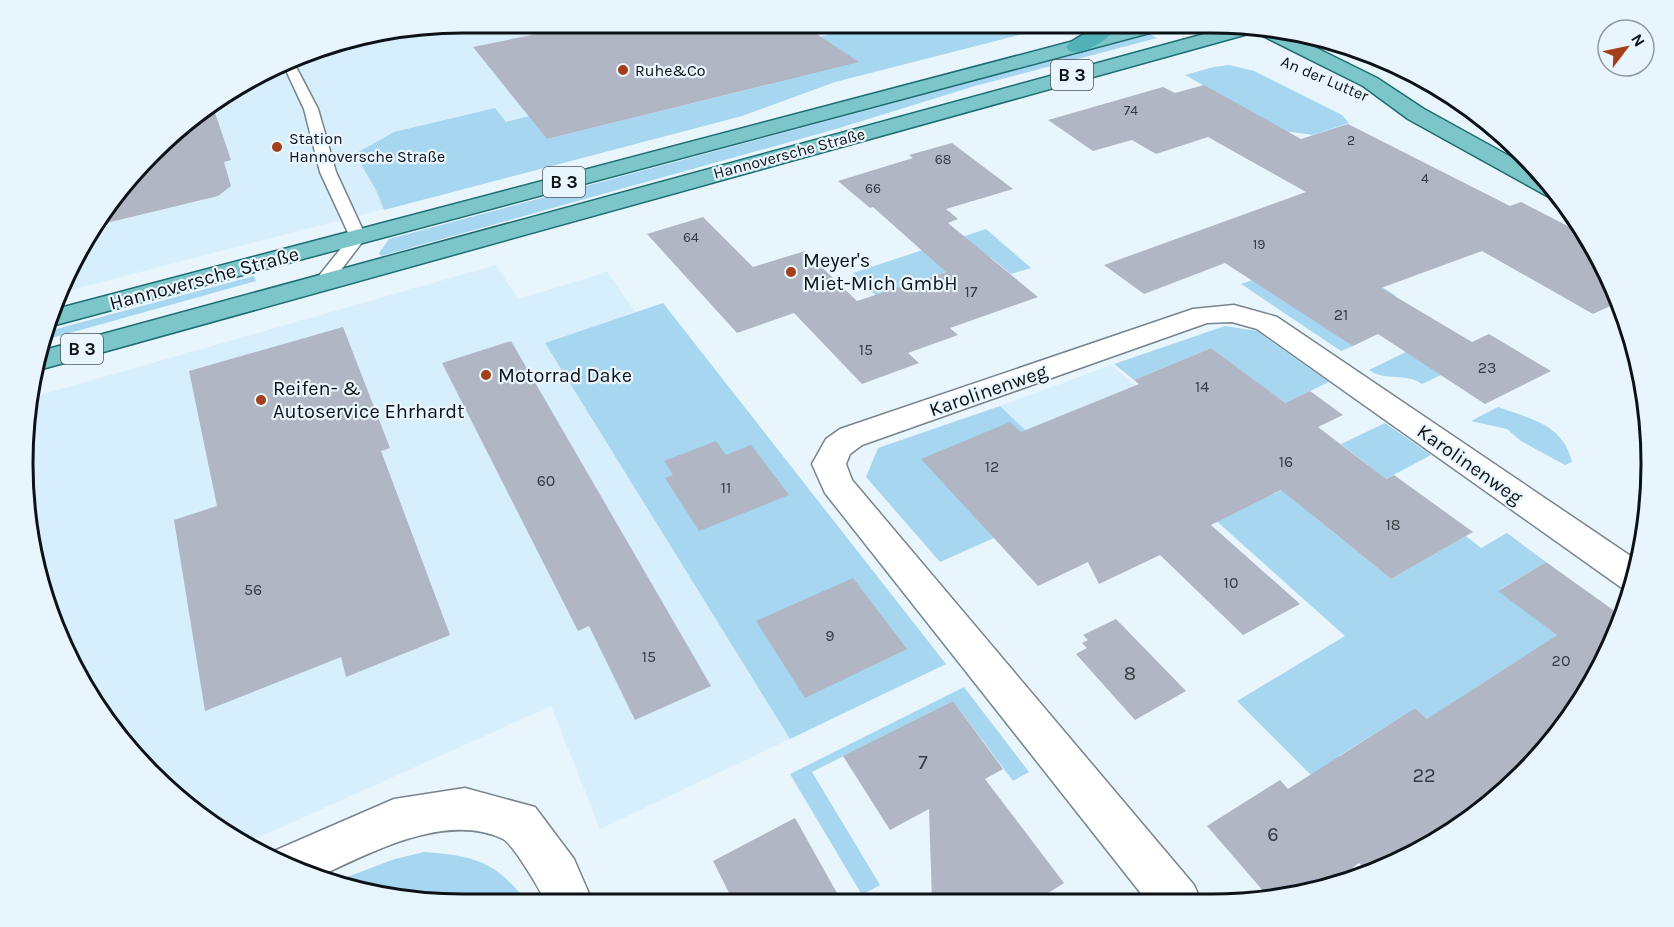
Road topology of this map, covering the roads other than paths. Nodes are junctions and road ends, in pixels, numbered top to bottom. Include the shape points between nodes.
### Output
1 (1102, 33) edge
2 (1128, 33) edge
3 (1225, 34) joint
4 (1258, 37) edge
5 (1076, 47) junction
6 (292, 69) edge
7 (1532, 178) edge
8 (358, 237) junction
9 (323, 282) junction
10 (59, 317) edge
11 (46, 359) edge
12 (1627, 572) edge
13 (301, 862) edge
14 (565, 894) edge
15 (1171, 894) edge

1 - 5 highway, B 3
2 - 5 main road, Hannoversche Straße / B 3
3 - 4 main road, An der Lutter
3 - 9 main road, Hannoversche Straße / B 3
4 - 7 main road, An der Lutter via 1346,88 1416,114
5 - 8 main road, Hannoversche Straße / B 3
6 - 8 lane via 311,109 328,172
8 - 9 lane, Hannoversche Straße
8 - 10 main road, Hannoversche Straße / B 3
9 - 11 main road, Hannoversche Straße / B 3
12 - 15 street, Karolinenweg via 1267,323 1234,313 1203,315 852,437 837,447 829,464 837,484
13 - 14 street via 394,820 465,808 519,822 558,875

